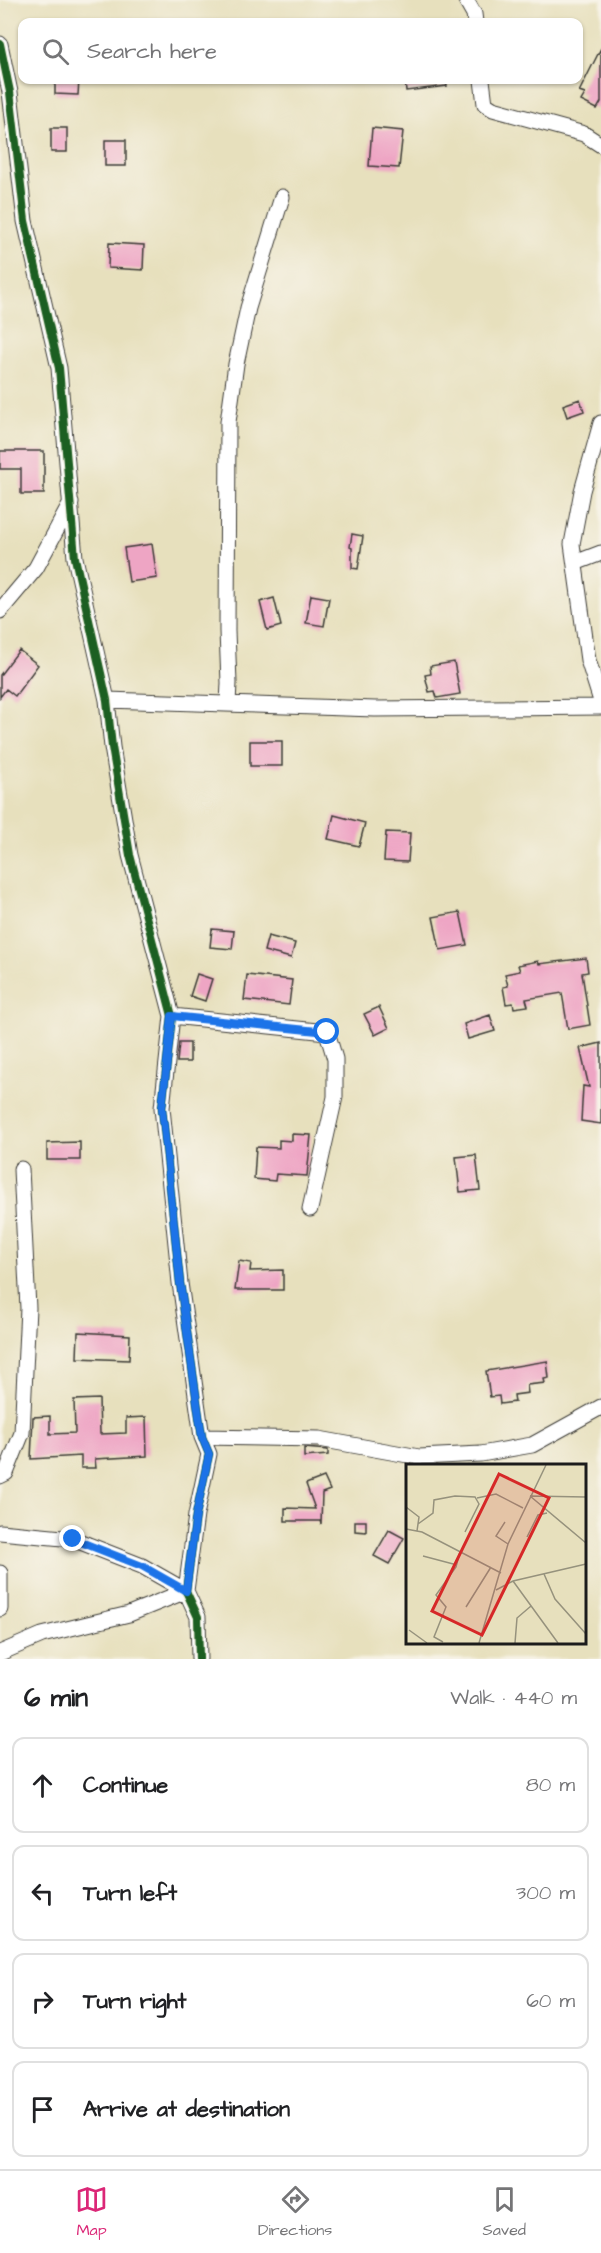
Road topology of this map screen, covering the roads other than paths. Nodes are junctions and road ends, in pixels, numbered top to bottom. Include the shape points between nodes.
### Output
1 (466, 0) edge
2 (474, 18) edge
3 (0, 44) edge
4 (482, 84) edge
5 (601, 145) edge
6 (282, 197) dead end
7 (601, 423) edge
8 (72, 503) junction
9 (601, 553) edge
10 (575, 563) junction
11 (0, 611) edge
12 (107, 700) junction
13 (601, 701) edge
14 (228, 704) junction
15 (601, 707) edge
16 (172, 1016) junction
17 (21, 1169) dead end
18 (309, 1209) dead end
19 (601, 1407) edge
20 (202, 1437) junction
21 (0, 1476) edge
22 (0, 1532) edge
23 (0, 1573) edge
24 (186, 1591) junction
25 (0, 1609) edge
26 (1, 1648) edge
27 (199, 1659) edge

1 - 2 street
3 - 8 street via 10,92 25,221 59,368
4 - 5 street via 485,104 493,109 584,134
6 - 14 street via 248,308 228,422
7 - 10 street via 576,520 572,544
8 - 11 street via 36,568
8 - 12 street via 75,558
9 - 10 street
10 - 13 street via 588,660
12 - 14 street
12 - 16 street via 130,855
14 - 15 street via 375,709
16 - 18 street via 327,1032 335,1059 335,1097
16 - 20 street via 162,1108 180,1283
17 - 21 street via 28,1308 22,1433 6,1473
19 - 20 street via 532,1444 481,1454 419,1457 319,1439
20 - 24 street via 209,1454
22 - 24 street via 73,1539 142,1566
23 - 25 street
24 - 26 street via 129,1614
24 - 27 street via 198,1617

